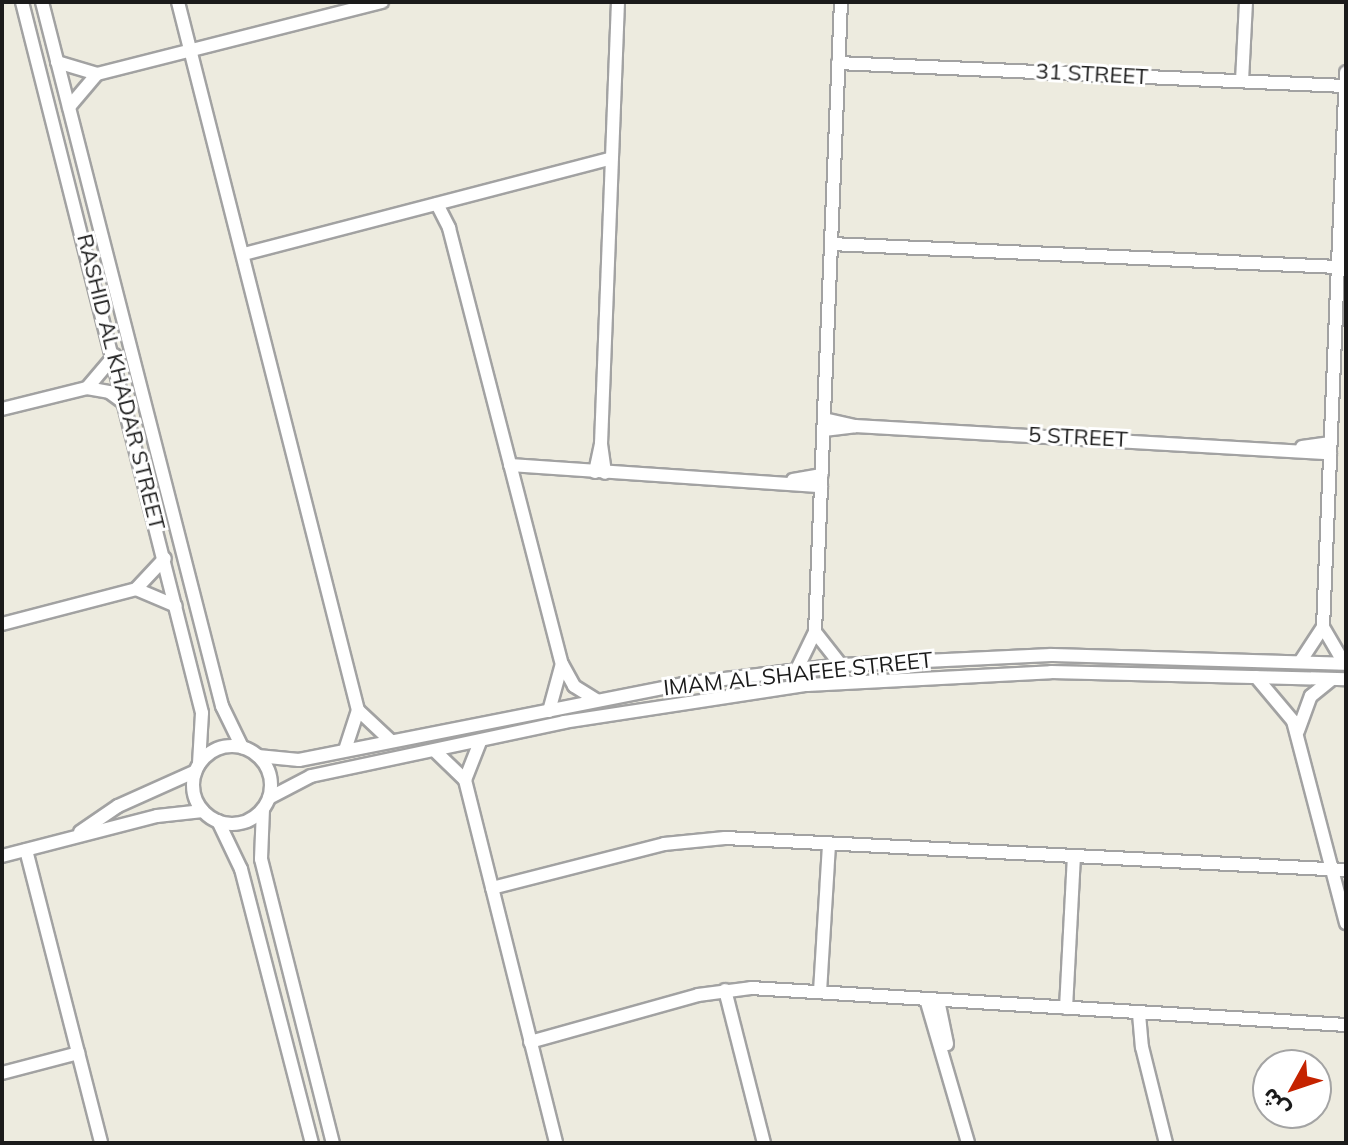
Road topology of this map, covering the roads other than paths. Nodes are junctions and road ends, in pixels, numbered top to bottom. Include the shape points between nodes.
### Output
1 (22, 2) edge
2 (42, 2) edge
3 (178, 2) edge
4 (382, 2) edge
5 (618, 2) edge
6 (841, 2) edge
7 (1246, 2) edge
8 (190, 50) junction
9 (57, 62) junction
10 (838, 63) junction
11 (1346, 72) edge
12 (97, 74) junction
13 (1242, 81) junction
14 (1345, 86) edge
15 (69, 107) junction
16 (1345, 109) edge
17 (610, 159) junction
18 (443, 203) junction
19 (831, 244) junction
20 (244, 254) junction
21 (1338, 267) junction
22 (115, 355) junction
23 (87, 388) junction
24 (127, 405) junction
25 (2, 409) edge
26 (824, 425) junction
27 (1331, 449) junction
28 (1346, 452) edge
29 (512, 471) junction
30 (600, 472) junction
31 (821, 480) junction
32 (165, 558) junction
33 (136, 589) junction
34 (176, 606) junction
35 (2, 624) edge
36 (1323, 627) junction
37 (815, 632) junction
38 (1300, 662) junction
39 (562, 664) junction
40 (1345, 664) edge
41 (841, 665) junction
42 (797, 669) junction
43 (1256, 677) junction
44 (1339, 679) edge
45 (596, 700) junction
46 (358, 710) junction
47 (549, 711) junction
48 (1297, 734) junction
49 (390, 740) junction
50 (480, 742) junction
51 (242, 747) junction
52 (345, 750) junction
53 (435, 751) junction
54 (258, 756) junction
55 (197, 768) junction
56 (465, 780) junction
57 (266, 804) junction
58 (203, 811) junction
59 (218, 821) junction
60 (63, 840) junction
61 (829, 845) junction
62 (26, 850) junction
63 (2, 856) edge
64 (1074, 857) junction
65 (1332, 869) junction
66 (1346, 870) edge
67 (492, 888) junction
68 (1346, 923) edge
69 (725, 990) junction
70 (820, 992) junction
71 (932, 1000) junction
72 (1066, 1008) junction
73 (1139, 1014) junction
74 (1346, 1025) edge
75 (530, 1042) junction
76 (78, 1053) junction
77 (2, 1073) edge
78 (101, 1143) edge
79 (312, 1143) edge
80 (333, 1143) edge
81 (556, 1143) edge
82 (764, 1143) edge
83 (968, 1143) edge
84 (1166, 1143) edge

1 - 22 street, RASHID AL KHADAR STREET
2 - 9 street, RASHID AL KHADAR STREET
3 - 8 street
4 - 8 street
5 - 17 street
6 - 10 street
7 - 13 street
8 - 12 street
8 - 20 street
9 - 12 street
9 - 15 street, RASHID AL KHADAR STREET
10 - 13 street, 31 STREET
10 - 19 street
11 - 14 street
12 - 15 street
13 - 14 street, 31 STREET
14 - 16 street
15 - 51 street, RASHID AL KHADAR STREET via 222,706
16 - 21 street
17 - 18 street
17 - 30 street
18 - 20 street
18 - 29 street
19 - 21 street
19 - 26 street
20 - 46 street
21 - 27 street
22 - 23 street
22 - 24 street, RASHID AL KHADAR STREET
23 - 24 street via 109,392
23 - 25 street
24 - 32 street, RASHID AL KHADAR STREET
26 - 27 street, 5 STREET
26 - 31 street
27 - 28 street, 5 STREET
27 - 36 street
29 - 30 street
29 - 39 street
30 - 31 street
31 - 37 street
32 - 33 street
32 - 34 street, RASHID AL KHADAR STREET
33 - 34 street
33 - 35 street
34 - 55 street, RASHID AL KHADAR STREET via 202,713
36 - 38 street
36 - 40 street
37 - 41 street
37 - 42 street
38 - 40 street, IMAM AL SHAFEE STREET
38 - 41 street, IMAM AL SHAFEE STREET via 1051,655
39 - 45 street via 574,686
39 - 47 street
41 - 42 street, IMAM AL SHAFEE STREET
42 - 45 street, IMAM AL SHAFEE STREET
43 - 44 street, IMAM AL SHAFEE STREET
43 - 48 street via 1286,708
43 - 50 street, IMAM AL SHAFEE STREET via 1051,672 868,679 686,700
44 - 48 street via 1311,696
45 - 47 street, IMAM AL SHAFEE STREET
46 - 49 street
46 - 52 street
47 - 49 street, IMAM AL SHAFEE STREET
48 - 65 street
49 - 52 street, IMAM AL SHAFEE STREET
50 - 53 street, IMAM AL SHAFEE STREET
50 - 56 street
51 - 54 street
51 - 55 street via 213,751
52 - 54 street, IMAM AL SHAFEE STREET via 288,761
53 - 56 street
53 - 57 street, IMAM AL SHAFEE STREET via 301,779
54 - 57 street via 270,775
55 - 58 street via 193,788
55 - 60 street
56 - 67 street
57 - 59 street via 247,821
57 - 80 street via 261,859
58 - 59 street
58 - 60 street via 157,816
59 - 79 street via 241,869
60 - 62 street
61 - 64 street
61 - 67 street via 725,838 684,841
61 - 70 street
62 - 63 street
62 - 76 street
64 - 65 street
64 - 72 street
65 - 66 street
65 - 68 street
67 - 75 street
69 - 70 street
69 - 75 street
69 - 82 street
70 - 71 street
71 - 72 street
71 - 83 street
72 - 73 street
73 - 74 street
73 - 84 street
75 - 81 street
76 - 77 street
76 - 78 street

